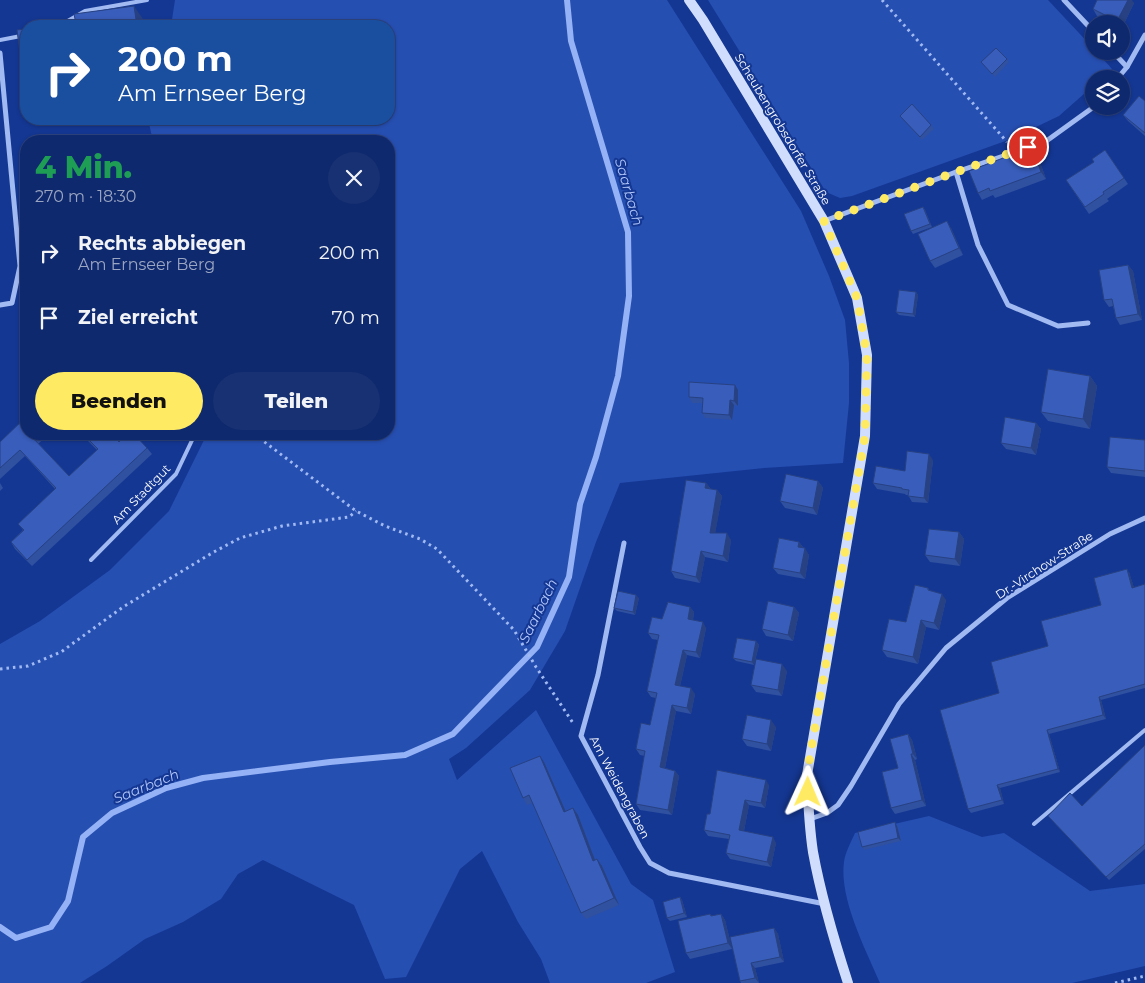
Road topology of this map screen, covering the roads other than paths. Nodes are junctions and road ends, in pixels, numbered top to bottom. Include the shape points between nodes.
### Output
1 (148, 0) edge
2 (689, 0) edge
3 (1064, 0) edge
4 (69, 20) edge
5 (1085, 22) edge
6 (1145, 35) edge
7 (20, 36) edge
8 (0, 40) edge
9 (0, 53) edge
10 (1120, 60) edge
11 (1126, 66) junction
12 (1123, 70) edge
13 (1085, 113) edge
14 (956, 172) junction
15 (824, 221) junction
16 (20, 266) joint
17 (0, 304) edge
18 (1088, 323) dead end
19 (192, 440) edge
20 (1145, 518) edge
21 (624, 543) dead end
22 (91, 560) dead end
23 (1145, 730) edge
24 (810, 819) junction
25 (1034, 824) dead end
26 (825, 904) junction
27 (848, 983) edge

1 - 4 lane via 84,11
2 - 15 main road, Scheubengrobsdorfer Straße
3 - 5 street
6 - 11 street
7 - 8 lane
9 - 16 street
10 - 11 street
11 - 12 street
13 - 14 street via 1045,142
14 - 15 street
14 - 18 street via 978,245 1008,305 1058,326
15 - 24 main road, Scheubengrobsdorfer Straße via 857,298 867,355 865,436 807,774
16 - 17 street via 12,303
19 - 22 lane, Am Stadtgut via 176,474
20 - 24 street, Dr.-Virchow-Straße via 1110,534 1007,598 946,648 899,704 838,805
21 - 26 street, Am Weidengraben via 598,675 581,736 650,863 669,873
23 - 25 lane
24 - 26 main road, Scheubengrobsdorfer Straße
26 - 27 main road, Scheubengrobsdorfer Straße

